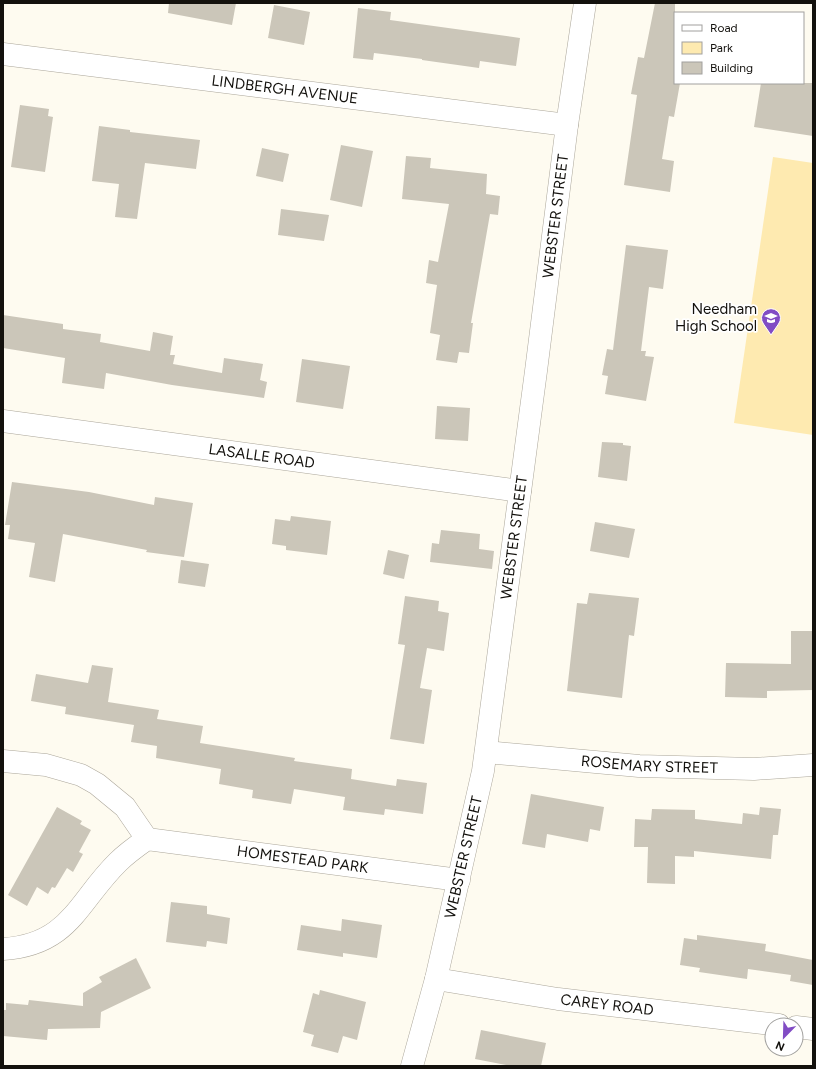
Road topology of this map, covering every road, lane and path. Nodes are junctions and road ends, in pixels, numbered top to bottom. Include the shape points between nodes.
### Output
1 (585, 3) edge
2 (3, 54) edge
3 (567, 125) junction
4 (3, 421) edge
5 (520, 492) junction
6 (486, 752) junction
7 (3, 761) edge
8 (813, 765) edge
9 (147, 839) junction
10 (459, 880) junction
11 (3, 949) edge
12 (436, 979) junction
13 (764, 1023) edge
14 (412, 1066) edge

1 - 3 street, WEBSTER STREET
2 - 3 street, LINDBERGH AVENUE
3 - 5 street, WEBSTER STREET
4 - 5 street, LASALLE ROAD
5 - 6 street, WEBSTER STREET
6 - 8 street, ROSEMARY STREET via 639,766 754,769
6 - 10 street, WEBSTER STREET
7 - 9 street via 46,765 81,775 97,784 124,807
9 - 10 street, HOMESTEAD PARK
9 - 11 street via 118,862 58,930 33,944
10 - 12 street, WEBSTER STREET
12 - 13 street, CAREY ROAD via 558,999
12 - 14 street, WEBSTER STREET

